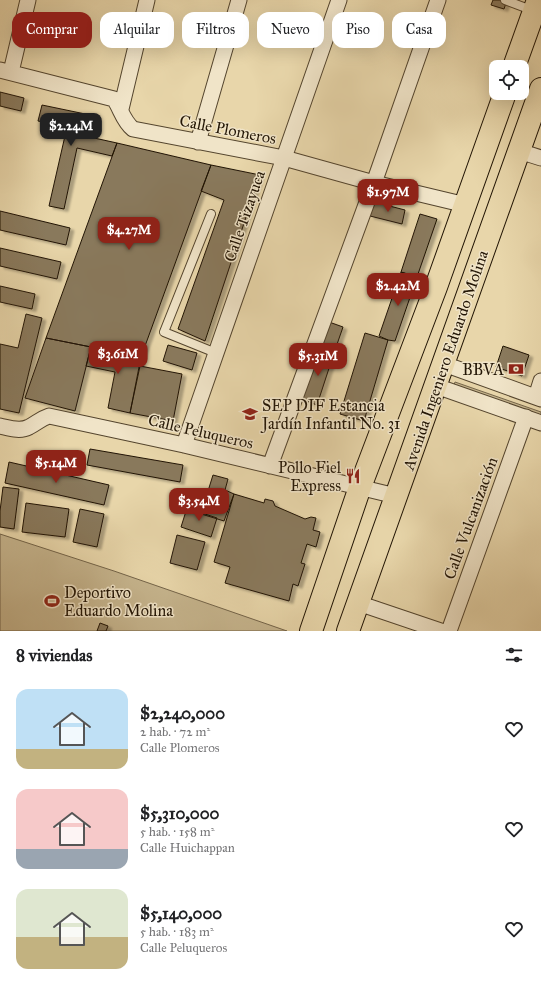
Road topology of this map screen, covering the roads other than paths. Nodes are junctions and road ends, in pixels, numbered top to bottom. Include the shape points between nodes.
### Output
1 (28, 0) edge
2 (147, 0) edge
3 (239, 0) edge
4 (339, 0) edge
5 (438, 0) edge
6 (505, 0) edge
7 (536, 5) edge
8 (516, 60) edge
9 (6, 71) edge
10 (541, 89) edge
11 (503, 100) edge
12 (121, 109) junction
13 (198, 142) junction
14 (519, 151) junction
15 (284, 158) junction
16 (541, 158) edge
17 (374, 183) junction
18 (466, 205) junction
19 (211, 214) dead end
20 (216, 353) junction
21 (444, 364) junction
22 (541, 381) edge
23 (436, 386) junction
24 (538, 398) edge
25 (526, 417) junction
26 (541, 423) edge
27 (0, 426) edge
28 (184, 445) junction
29 (270, 466) junction
30 (360, 487) junction
31 (396, 496) junction
32 (358, 603) junction
33 (311, 631) edge
34 (348, 631) edge
35 (441, 631) edge
36 (449, 631) edge

1 - 9 street
2 - 12 street
3 - 13 street
4 - 15 street, Calle Tizayuca
5 - 17 street
6 - 7 lane
7 - 8 main road
9 - 12 street, Calle Plomeros via 105,95 114,99
10 - 14 main road, Avenida Ingeniero Eduardo Molina
11 - 18 main road, Avenida Ingeniero Eduardo Molina
12 - 13 street, Calle Plomeros via 126,123 133,129
13 - 15 street, Calle Plomeros
14 - 16 street
14 - 21 main road, Avenida Ingeniero Eduardo Molina
15 - 17 street, Calle Plomeros
15 - 20 street, Calle Tizayuca
17 - 18 street, Calle Plomeros
17 - 29 street
18 - 30 main road, Avenida Ingeniero Eduardo Molina
19 - 20 lane via 164,332
20 - 28 street, Calle Tizayuca
21 - 23 main road, Avenida Ingeniero Eduardo Molina
21 - 24 street
22 - 24 street
23 - 25 street
23 - 31 main road, Avenida Ingeniero Eduardo Molina
25 - 26 street
25 - 36 street, Calle Vulcanización
27 - 28 street, Calle Peluqueros via 28,428 49,416
28 - 29 street, Calle Peluqueros
29 - 30 street, Calle Peluqueros
30 - 31 street, Calle Peluqueros
30 - 33 main road, Avenida Ingeniero Eduardo Molina
31 - 32 main road, Avenida Ingeniero Eduardo Molina
32 - 34 main road, Avenida Ingeniero Eduardo Molina
32 - 35 street

